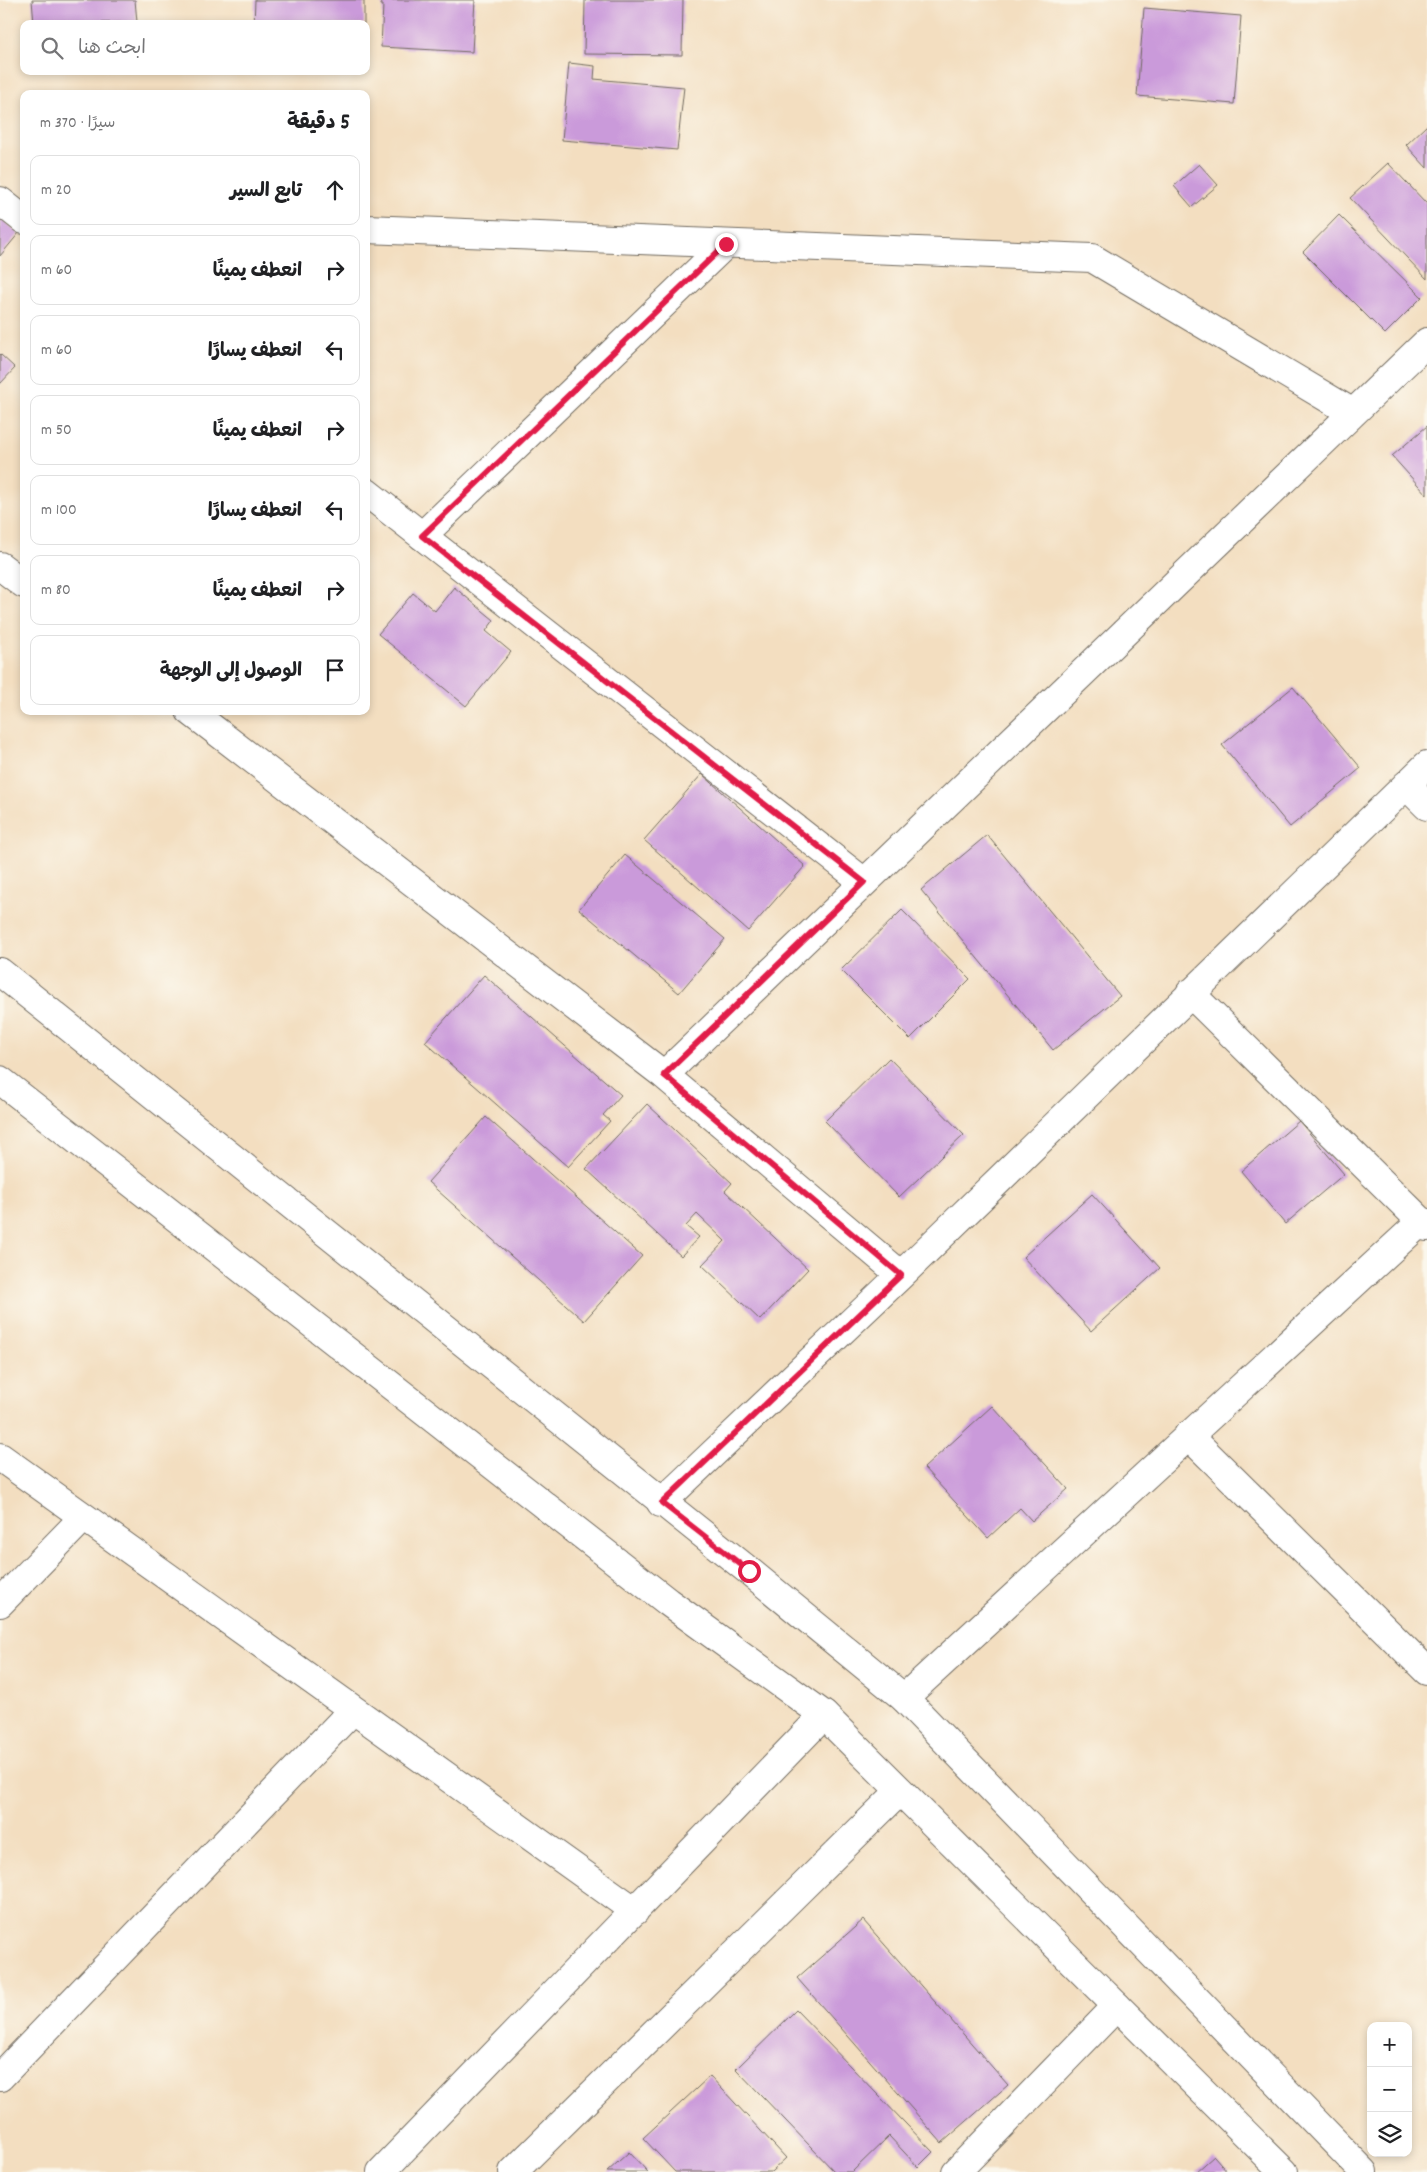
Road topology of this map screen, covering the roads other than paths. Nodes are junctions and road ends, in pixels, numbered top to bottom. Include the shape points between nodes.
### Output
1 (0, 201) edge
2 (20, 217) edge
3 (370, 229) edge
4 (726, 244) junction
5 (1427, 342) edge
6 (1353, 413) junction
7 (370, 495) edge
8 (422, 536) junction
9 (0, 566) edge
10 (20, 581) edge
11 (195, 715) edge
12 (1427, 765) edge
13 (1406, 785) junction
14 (1427, 806) edge
15 (864, 882) junction
16 (0, 972) edge
17 (1190, 993) junction
18 (664, 1075) junction
19 (0, 1080) edge
20 (1424, 1224) edge
21 (901, 1275) junction
22 (1188, 1435) junction
23 (0, 1457) edge
24 (662, 1503) junction
25 (84, 1517) junction
26 (0, 1604) edge
27 (1427, 1671) edge
28 (904, 1698) junction
29 (353, 1710) junction
30 (824, 1716) junction
31 (900, 1791) junction
32 (635, 1911) junction
33 (1117, 2006) junction
34 (0, 2077) edge
35 (381, 2172) edge
36 (513, 2172) edge
37 (956, 2172) edge
38 (1284, 2172) edge
39 (1364, 2172) edge

1 - 2 street
3 - 4 street
4 - 6 street via 1092,258
4 - 8 street
5 - 6 street
6 - 15 street
7 - 8 street
8 - 15 street
9 - 10 street
11 - 18 street
12 - 13 street
13 - 14 street
13 - 17 street
15 - 18 street
16 - 24 street
17 - 20 street
17 - 21 street
18 - 21 street
19 - 30 street via 668,1602
20 - 22 street
21 - 24 street
22 - 27 street
22 - 28 street
23 - 25 street
24 - 28 street
25 - 26 street
25 - 29 street
28 - 39 street
29 - 32 street
29 - 34 street
30 - 31 street
30 - 32 street
31 - 33 street
31 - 36 street
32 - 35 street
33 - 37 street
33 - 38 street

